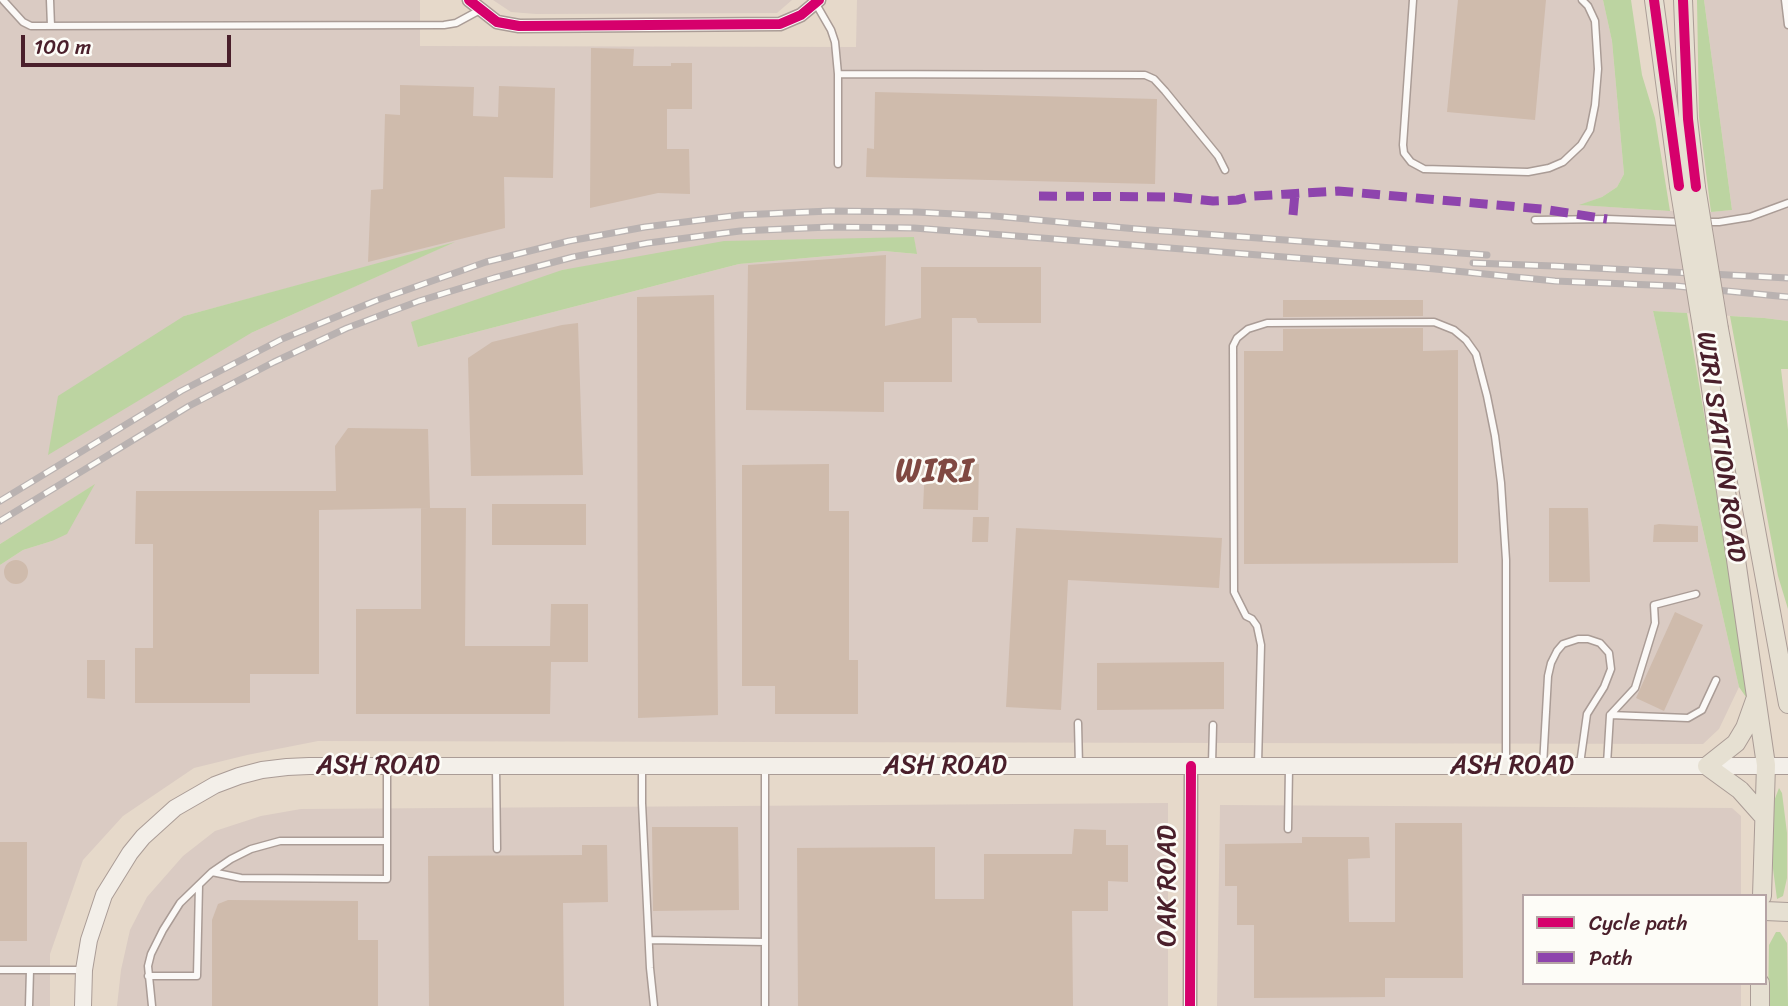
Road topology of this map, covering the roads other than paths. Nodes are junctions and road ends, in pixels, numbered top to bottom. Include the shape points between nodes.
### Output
1 (3, 0) edge
2 (50, 0) edge
3 (469, 0) edge
4 (1413, 0) edge
5 (1582, 0) edge
6 (1683, 0) edge
7 (1785, 0) edge
8 (817, 2) edge
9 (1653, 5) edge
10 (481, 10) junction
11 (1788, 25) edge
12 (51, 26) junction
13 (838, 74) junction
14 (838, 164) dead end
15 (1225, 170) dead end
16 (1687, 186) junction
17 (1788, 203) edge
18 (1535, 220) dead end
19 (1710, 328) junction
20 (1696, 594) dead end
21 (1716, 680) dead end
22 (1787, 695) edge
23 (1757, 697) junction
24 (1610, 715) junction
25 (1078, 723) dead end
26 (1213, 725) dead end
27 (1766, 765) junction
28 (387, 766) junction
29 (496, 766) junction
30 (642, 766) junction
31 (765, 766) junction
32 (1079, 766) junction
33 (1191, 766) junction
34 (1212, 766) junction
35 (1258, 766) junction
36 (1289, 766) junction
37 (1506, 766) junction
38 (1543, 766) junction
39 (1580, 766) junction
40 (1607, 766) junction
41 (1707, 766) junction
42 (1788, 766) edge
43 (1764, 817) junction
44 (1288, 829) dead end
45 (387, 841) junction
46 (497, 849) dead end
47 (212, 872) junction
48 (199, 885) junction
49 (1762, 894) edge
50 (1767, 911) edge
51 (1788, 912) edge
52 (649, 940) junction
53 (765, 942) junction
54 (0, 970) edge
55 (30, 970) junction
56 (84, 970) junction
57 (148, 975) junction
58 (1760, 985) edge
59 (29, 1006) edge
60 (83, 1006) edge
61 (152, 1006) edge
62 (654, 1006) edge
63 (765, 1006) edge
64 (1190, 1006) edge
65 (1760, 1006) edge

1 - 12 lane via 23,22
2 - 12 lane
3 - 10 street
4 - 5 lane via 1404,153 1424,169 1528,172 1563,162 1590,130 1598,69 1595,21
6 - 16 main road, WIRI STATION ROAD
7 - 11 lane
8 - 10 street via 780,24 519,26 497,22
8 - 13 lane via 835,42
9 - 16 main road, WIRI STATION ROAD
10 - 12 lane via 443,25
13 - 14 lane
13 - 15 lane via 1145,75 1165,91
16 - 19 main road, WIRI STATION ROAD, bridge
17 - 18 lane via 1719,222
19 - 22 main road, WIRI STATION ROAD
19 - 23 main road, WIRI STATION ROAD
20 - 24 lane via 1654,604 1655,622 1635,688
21 - 24 lane via 1702,710 1688,718
23 - 27 main road, WIRI STATION ROAD
23 - 41 main road via 1736,743
24 - 40 lane
25 - 32 lane
26 - 34 lane
27 - 41 main road, ASH ROAD
27 - 42 main road, ASH ROAD
27 - 43 main road, WIRI STATION ROAD
28 - 29 main road, ASH ROAD
28 - 45 lane
28 - 56 main road, ASH ROAD via 262,770 215,785 175,808 143,837 104,895
29 - 30 main road, ASH ROAD
29 - 46 lane
30 - 31 main road, ASH ROAD
30 - 52 lane
31 - 32 main road, ASH ROAD
31 - 53 lane
32 - 33 main road, ASH ROAD
33 - 34 main road, ASH ROAD
33 - 64 street, OAK ROAD
34 - 35 main road, ASH ROAD
35 - 36 main road, ASH ROAD
35 - 37 lane via 1261,645 1257,626 1246,616 1234,592 1233,346 1248,329 1267,323 1434,322 1454,330 1476,354 1495,436 1506,559
36 - 37 main road, ASH ROAD
36 - 44 lane
37 - 38 main road, ASH ROAD
38 - 39 main road, ASH ROAD
38 - 39 lane via 1550,663 1563,644 1588,639 1609,653 1611,669 1587,713
39 - 40 main road, ASH ROAD
40 - 41 main road, ASH ROAD
41 - 43 main road via 1740,790
43 - 49 main road, WIRI STATION ROAD
45 - 47 lane via 280,841 251,849
45 - 47 lane via 387,879 241,878
47 - 48 lane
48 - 57 lane via 180,903 163,930
48 - 57 lane via 197,976
50 - 51 main road
52 - 53 lane
52 - 62 lane
53 - 63 lane
54 - 55 lane
55 - 56 lane
55 - 59 lane
56 - 60 main road, ASH ROAD
57 - 61 lane
58 - 65 main road

